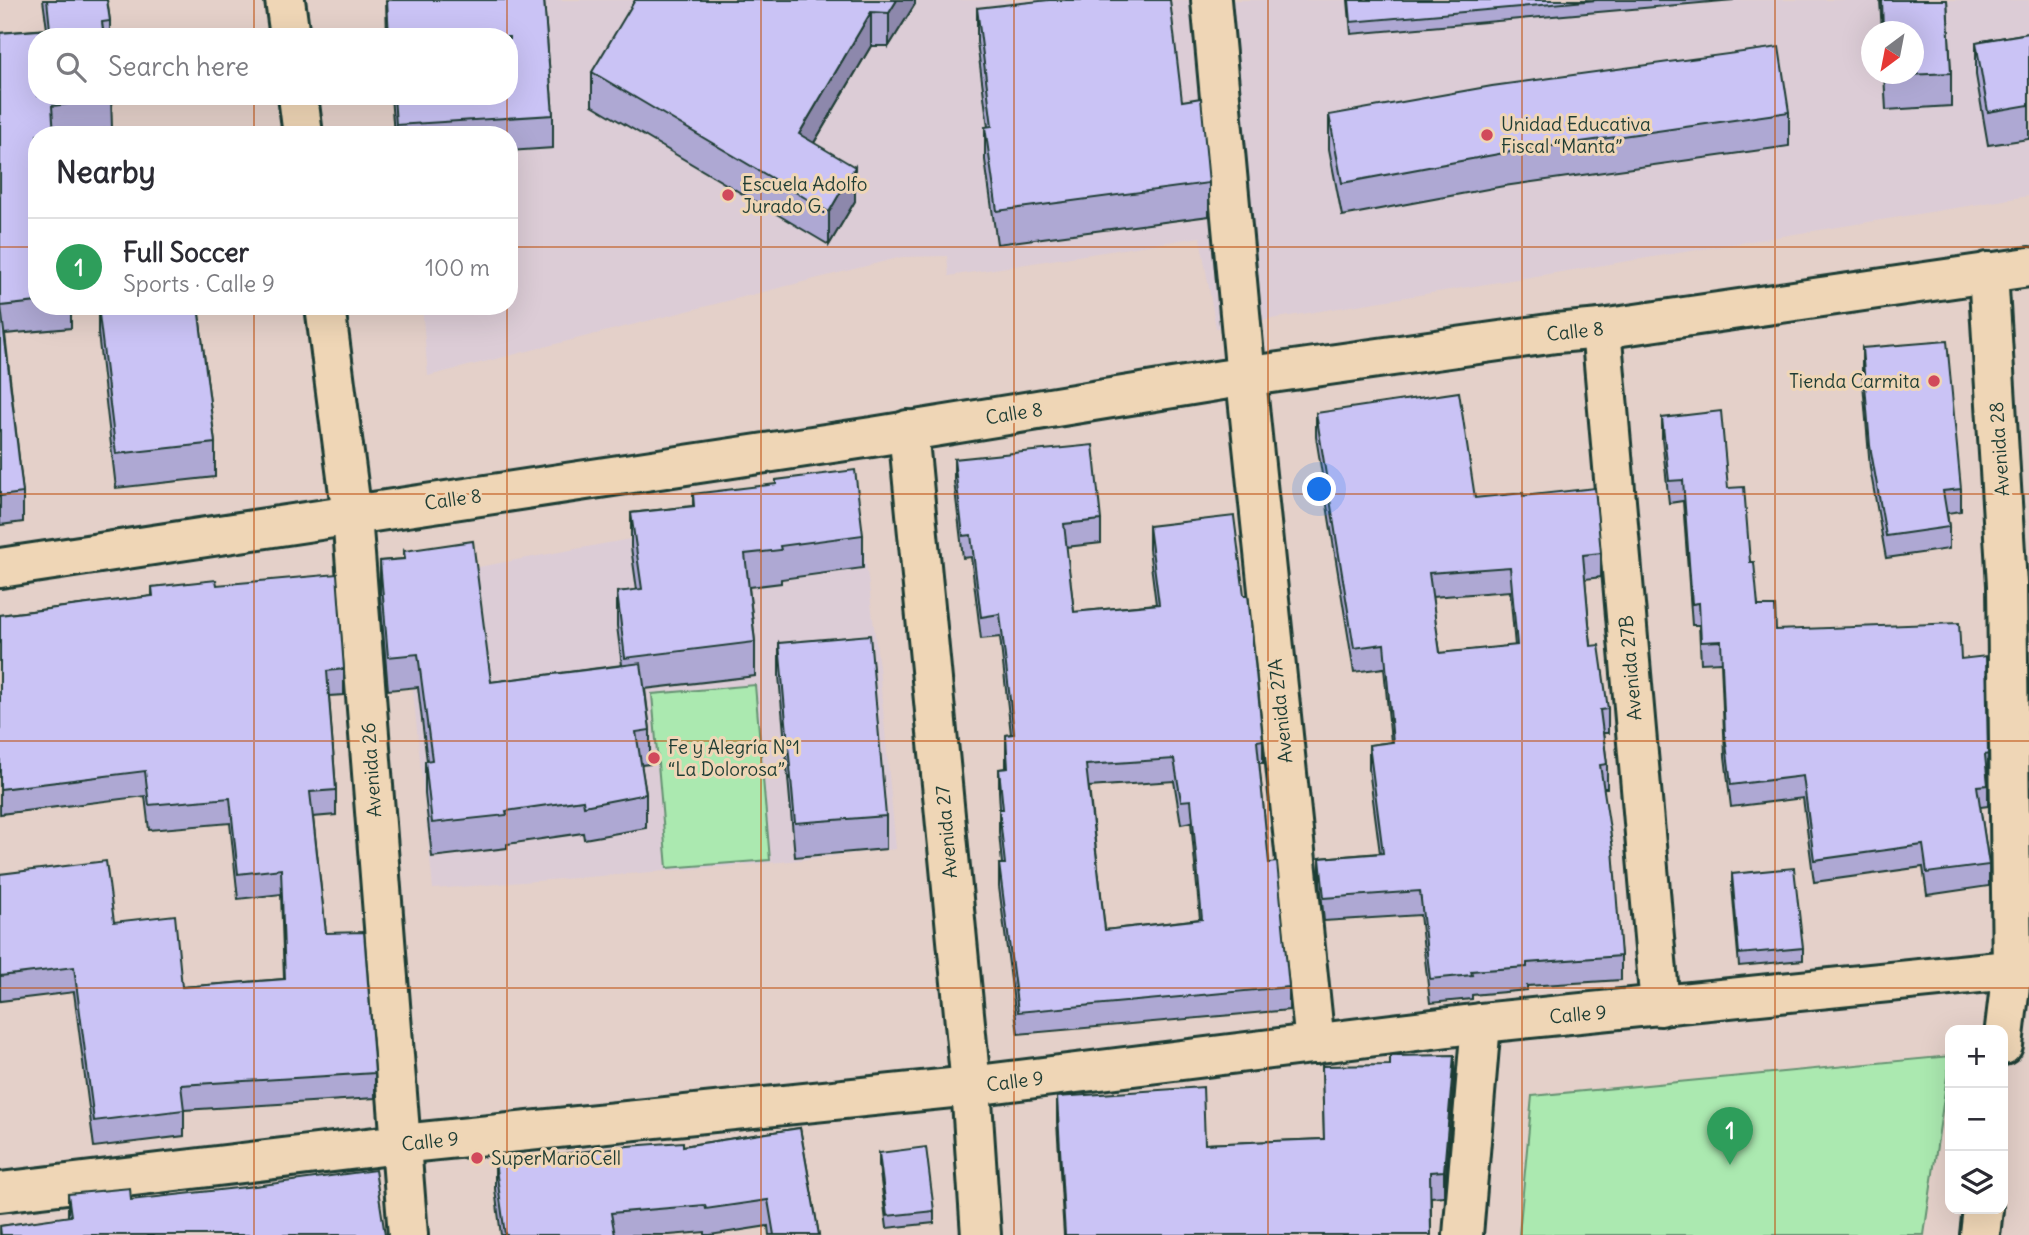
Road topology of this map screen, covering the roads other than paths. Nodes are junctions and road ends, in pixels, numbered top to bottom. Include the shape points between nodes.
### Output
1 (285, 0) edge
2 (1211, 0) edge
3 (289, 28) edge
4 (299, 105) edge
5 (302, 126) edge
6 (2029, 267) edge
7 (1988, 272) junction
8 (326, 315) edge
9 (1601, 329) junction
10 (1246, 378) junction
11 (908, 430) junction
12 (352, 516) junction
13 (0, 568) edge
14 (2018, 586) edge
15 (2020, 968) edge
16 (1660, 1006) junction
17 (1481, 1023) junction
18 (2007, 1025) edge
19 (1315, 1044) junction
20 (971, 1086) junction
21 (400, 1144) junction
22 (0, 1192) edge
23 (1982, 1214) edge
24 (408, 1235) edge
25 (981, 1235) edge
26 (1463, 1235) edge
27 (1980, 1235) edge

1 - 3 street
2 - 10 street, Avenida 27A
4 - 5 street
6 - 7 street, Calle 8
7 - 9 street, Calle 8
7 - 14 street, Avenida 28
8 - 12 street, Avenida 26
9 - 10 street, Calle 8
9 - 16 street, Avenida 27B
10 - 11 street, Calle 8
10 - 19 street, Avenida 27A
11 - 12 street, Calle 8
11 - 20 street, Avenida 27
12 - 13 street, Calle 8
12 - 21 street, Avenida 26
14 - 15 street, Avenida 28
15 - 16 street, Calle 9
15 - 18 street, Avenida 28
16 - 17 street, Calle 9
17 - 19 street, Calle 9
17 - 26 street
19 - 20 street, Calle 9
20 - 21 street, Calle 9
20 - 25 street, Avenida 27
21 - 22 street, Calle 9
21 - 24 street, Avenida 26
23 - 27 street

